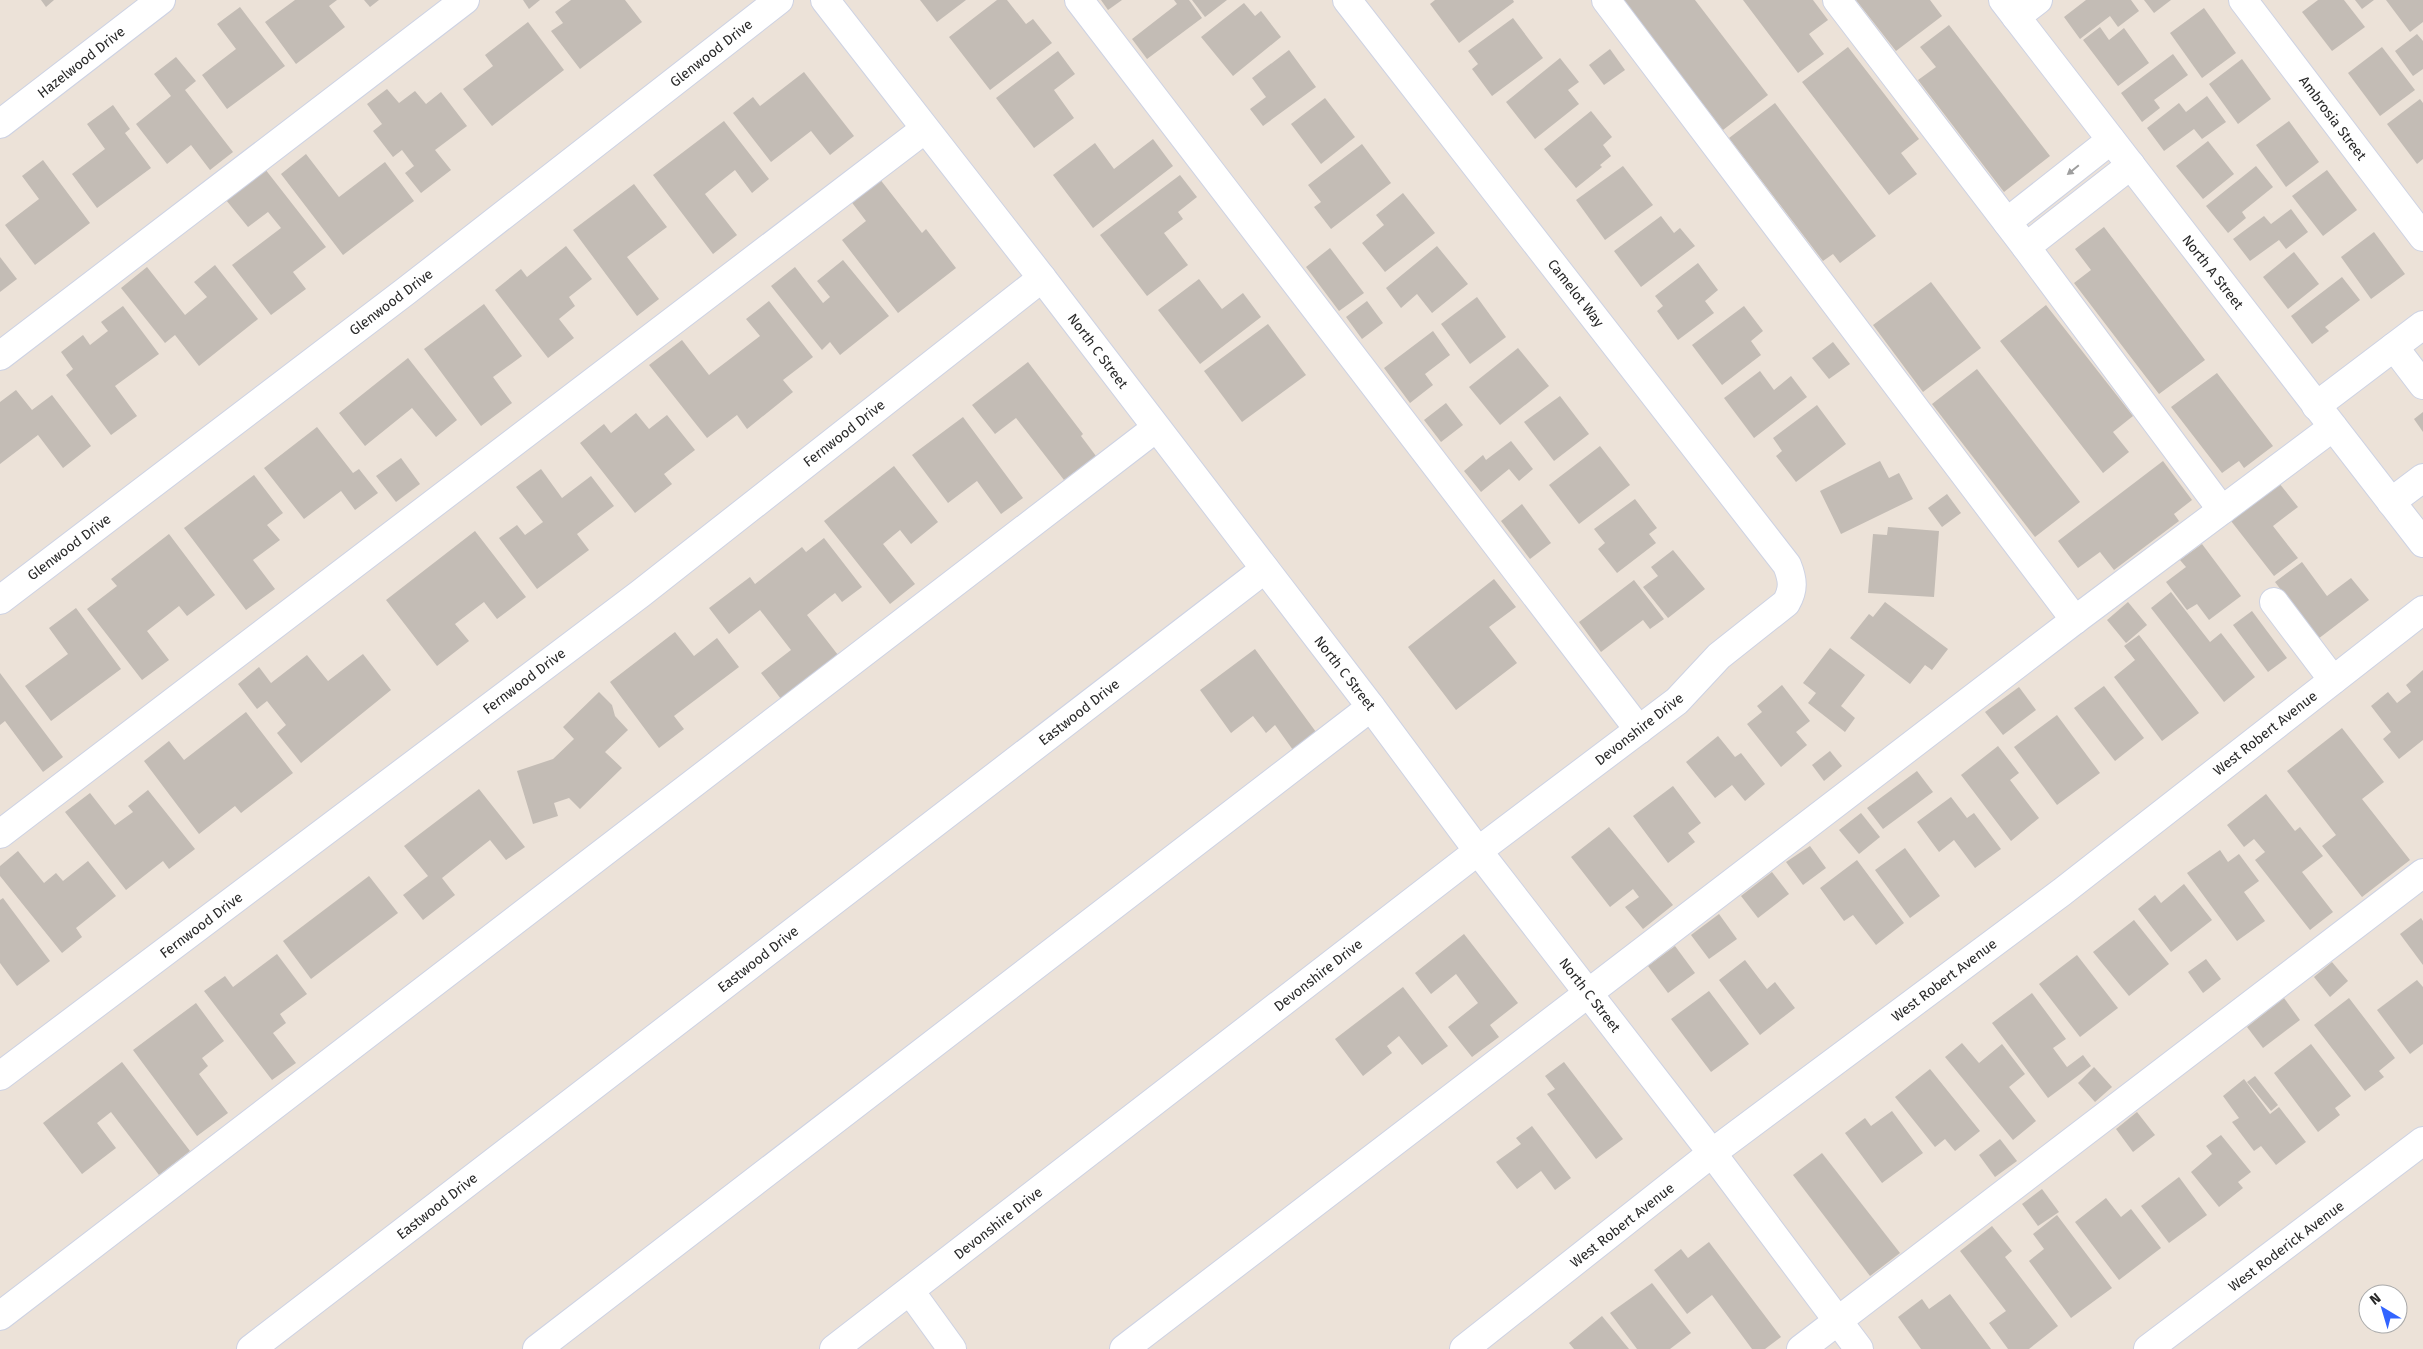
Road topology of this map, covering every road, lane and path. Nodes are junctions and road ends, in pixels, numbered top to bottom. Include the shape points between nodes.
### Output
1 (161, 0) edge
2 (465, 0) edge
3 (780, 0) edge
4 (825, 0) edge
5 (1079, 0) edge
6 (1347, 0) edge
7 (1606, 0) edge
8 (1837, 0) edge
9 (2038, 0) edge
10 (2243, 0) edge
11 (2010, 9) edge
12 (0, 124) edge
13 (924, 129) junction
14 (2111, 140) junction
15 (2131, 165) junction
16 (2007, 222) junction
17 (2423, 237) edge
18 (2026, 247) junction
19 (1042, 278) junction
20 (2423, 325) edge
21 (2394, 347) junction
22 (0, 356) edge
23 (2423, 385) edge
24 (2325, 416) junction
25 (1156, 428) junction
26 (2423, 478) edge
27 (2391, 502) junction
28 (2222, 510) junction
29 (2423, 543) edge
30 (1265, 569) junction
31 (1792, 592) joint
32 (0, 600) edge
33 (2274, 602) dead end
34 (2423, 610) edge
35 (2075, 620) junction
36 (2333, 680) junction
37 (1371, 707) junction
38 (1639, 730) junction
39 (0, 834) edge
40 (1478, 851) junction
41 (2423, 873) edge
42 (1587, 992) junction
43 (0, 1076) edge
44 (2423, 1141) edge
45 (1712, 1153) junction
46 (910, 1291) junction
47 (0, 1316) edge
48 (1837, 1321) junction
49 (251, 1349) edge
50 (537, 1349) edge
51 (834, 1349) edge
52 (952, 1349) edge
53 (1124, 1349) edge
54 (1464, 1349) edge
55 (1801, 1349) edge
56 (1859, 1349) edge
57 (2148, 1349) edge

1 - 12 street, Hazelwood Drive
2 - 22 street
3 - 32 street, Glenwood Drive
4 - 13 street, North C Street
5 - 38 street
6 - 31 street, Camelot Way via 1787,565 1792,577
7 - 35 street
8 - 16 street
9 - 11 street
10 - 17 street, Ambrosia Street
11 - 14 street, North A Street
13 - 19 street, North C Street
13 - 39 street
14 - 15 street, North A Street
14 -> 16 street
15 - 18 street
15 - 24 street, North A Street
16 - 18 street
18 - 28 street
19 - 25 street, North C Street
19 - 43 street, Fernwood Drive via 640,594
20 - 21 street
21 - 23 street
21 - 24 street
24 - 27 street, North A Street
24 - 28 street
25 - 30 street, North C Street
25 - 47 street
26 - 27 street
27 - 29 street, North A Street
28 - 35 street
30 - 37 street, North C Street
30 - 49 street, Eastwood Drive
31 - 38 street, Devonshire Drive via 1786,603 1718,656 1678,701
33 - 36 street
34 - 36 street, West Robert Avenue
35 - 42 street
36 - 45 street, West Robert Avenue via 2062,892
37 - 40 street, North C Street
37 - 50 street
38 - 40 street, Devonshire Drive
40 - 42 street, North C Street
40 - 46 street, Devonshire Drive
41 - 48 street
42 - 45 street, North C Street
42 - 53 street
44 - 57 street, West Roderick Avenue
45 - 48 street, North C Street
45 - 54 street, West Robert Avenue
46 - 51 street, Devonshire Drive
46 - 52 street
48 - 55 street
48 - 56 street, North C Street

